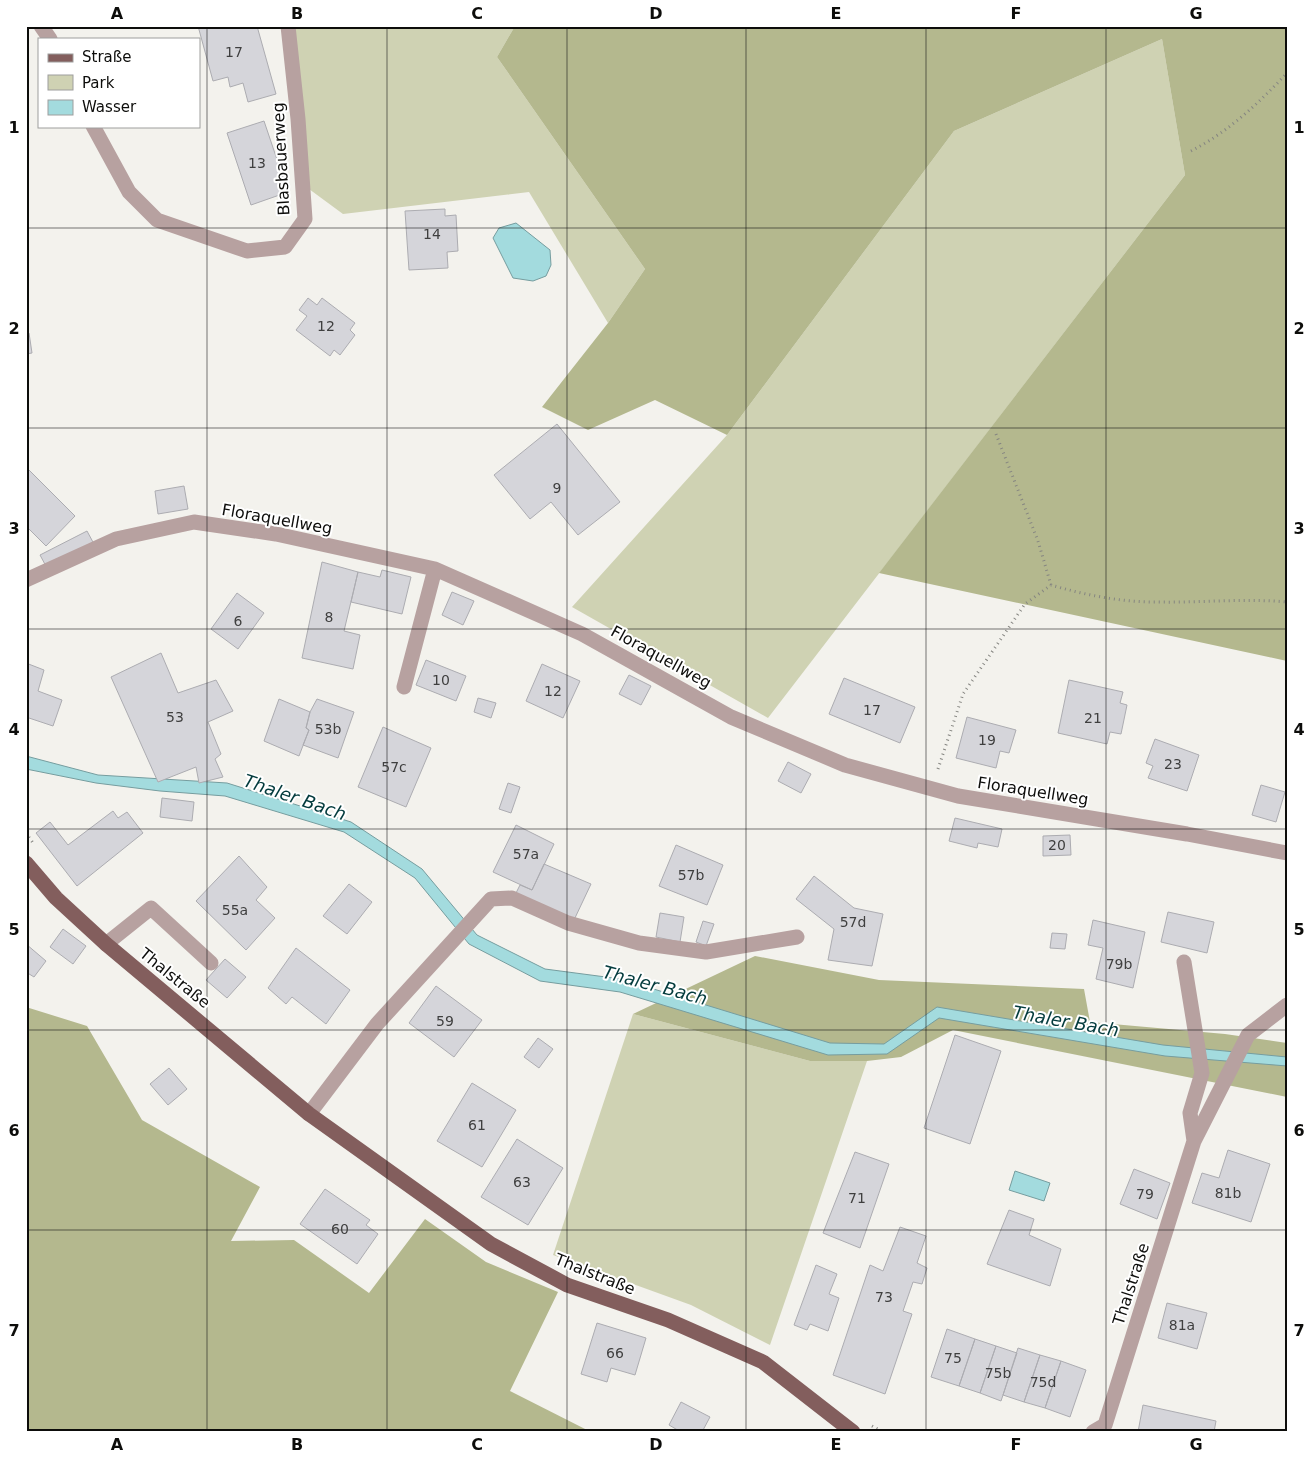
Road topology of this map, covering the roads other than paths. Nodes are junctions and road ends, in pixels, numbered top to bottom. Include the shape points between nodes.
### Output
1 (41, 26) edge
2 (288, 26) edge
3 (49, 38) edge
4 (94, 128) edge
5 (435, 569) junction
6 (26, 580) edge
7 (404, 687) dead end
8 (1287, 852) edge
9 (26, 863) edge
10 (797, 937) dead end
11 (106, 944) junction
12 (1184, 962) dead end
13 (211, 963) dead end
14 (1287, 1005) edge
15 (1197, 1092) junction
16 (1217, 1099) junction
17 (309, 1114) junction
18 (1194, 1141) junction
19 (853, 1432) edge
20 (1093, 1432) edge

1 - 3 street
2 - 4 street, Blasbauerweg via 305,219 285,247 248,251 157,220 129,192
5 - 6 street, Floraquellweg via 276,534 194,522 116,539
5 - 7 street
5 - 8 street, Floraquellweg via 582,634 731,717 845,765 958,796
9 - 11 main road, Thalstraße via 56,898
10 - 17 street via 706,952 639,944 568,923 512,898 491,899 377,1024
11 - 13 street via 151,908
11 - 17 main road, Thalstraße
12 - 15 street, Thalstraße via 1202,1072
14 - 16 street, Thalstraße via 1248,1035 1228,1070
15 - 16 street
15 - 18 street, Thalstraße via 1190,1114
16 - 18 street, Thalstraße
17 - 19 main road, Thalstraße via 491,1244 567,1285 668,1320 763,1362
18 - 20 street, Thalstraße via 1105,1425

